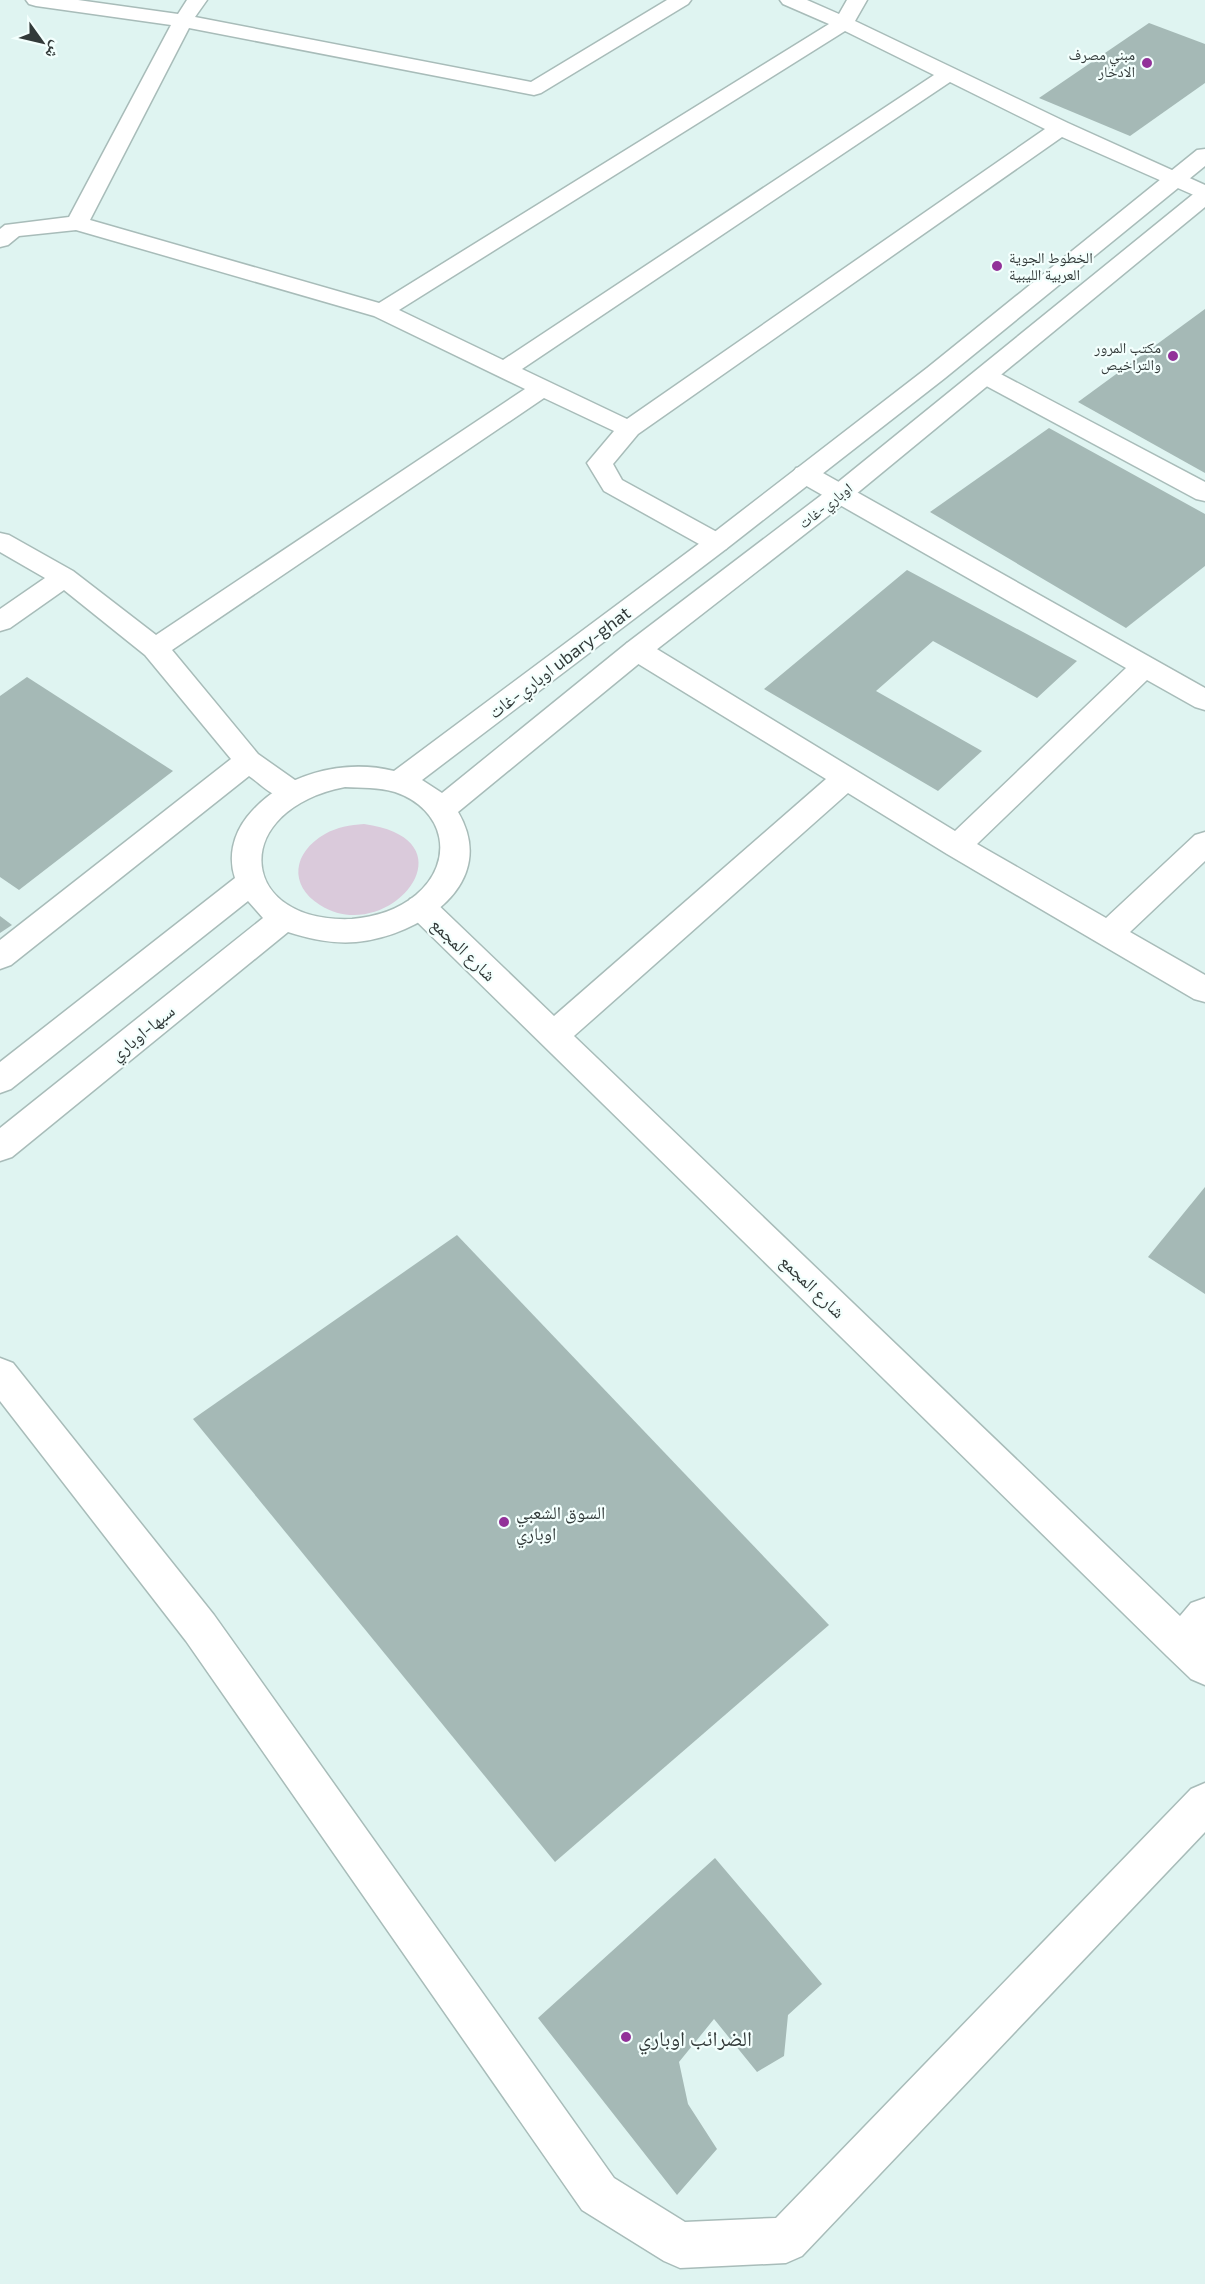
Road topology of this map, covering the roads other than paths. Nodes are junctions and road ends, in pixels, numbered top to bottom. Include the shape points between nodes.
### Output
1 (36, 0) edge
2 (197, 0) edge
3 (681, 0) edge
4 (790, 0) edge
5 (857, 0) edge
6 (183, 21) junction
7 (844, 22) junction
8 (950, 73) junction
9 (1060, 128) junction
10 (1205, 154) edge
11 (1174, 179) junction
12 (1205, 195) edge
13 (77, 223) junction
14 (4, 233) edge
15 (382, 311) junction
16 (504, 370) junction
17 (986, 376) junction
18 (543, 388) junction
19 (628, 429) junction
20 (806, 474) junction
21 (1205, 493) edge
22 (841, 494) junction
23 (0, 541) edge
24 (717, 543) junction
25 (64, 577) junction
26 (0, 622) edge
27 (155, 648) junction
28 (637, 650) junction
29 (1144, 668) junction
30 (1205, 700) edge
31 (248, 761) junction
32 (846, 778) junction
33 (400, 782) junction
34 (292, 792) junction
35 (442, 809) junction
36 (1205, 843) edge
37 (957, 846) junction
38 (250, 883) junction
39 (421, 907) junction
40 (284, 918) junction
41 (1109, 933) junction
42 (0, 957) edge
43 (1205, 990) edge
44 (554, 1035) junction
45 (0, 1080) edge
46 (0, 1147) edge
47 (0, 1374) edge
48 (1197, 1641) edge
49 (1205, 1803) edge

1 - 6 main road
2 - 6 main road
3 - 6 main road via 534,89
4 - 7 main road
5 - 7 main road
6 - 13 main road
7 - 8 main road
7 - 15 main road
8 - 9 main road
8 - 16 main road
9 - 11 main road
9 - 19 main road
10 - 11 main road
11 - 12 main road
11 - 20 main road
12 - 17 main road, اوباري-غات
13 - 14 main road
13 - 15 main road
15 - 16 main road
16 - 18 main road
17 - 21 main road
17 - 22 main road, اوباري-غات
18 - 19 main road
18 - 27 main road
19 - 24 main road via 600,463 613,485
20 - 22 main road
20 - 24 main road
22 - 28 main road, اوباري-غات
22 - 29 main road
23 - 25 main road
24 - 33 main road, اوباري-غات ubary-ghat
25 - 26 main road
25 - 27 main road
27 - 31 main road
28 - 32 main road
28 - 35 main road, اوباري-غات
29 - 30 main road
29 - 37 main road
31 - 34 main road
31 - 42 main road
32 - 37 main road
32 - 44 main road
33 - 34 main road via 345,777
33 - 35 main road via 424,793
34 - 38 main road via 268,811 251,833 245,859
35 - 39 main road via 455,832 456,859 444,885
36 - 41 main road
37 - 41 main road
38 - 40 main road via 264,902
38 - 45 main road
39 - 40 main road via 390,924 353,931 317,929
39 - 44 main road, شارع المجمع
40 - 46 main road, سبها-اوباري
41 - 43 main road
44 - 48 main road, شارع المجمع
47 - 49 main road via 200,1628 598,2194 680,2245 786,2240

